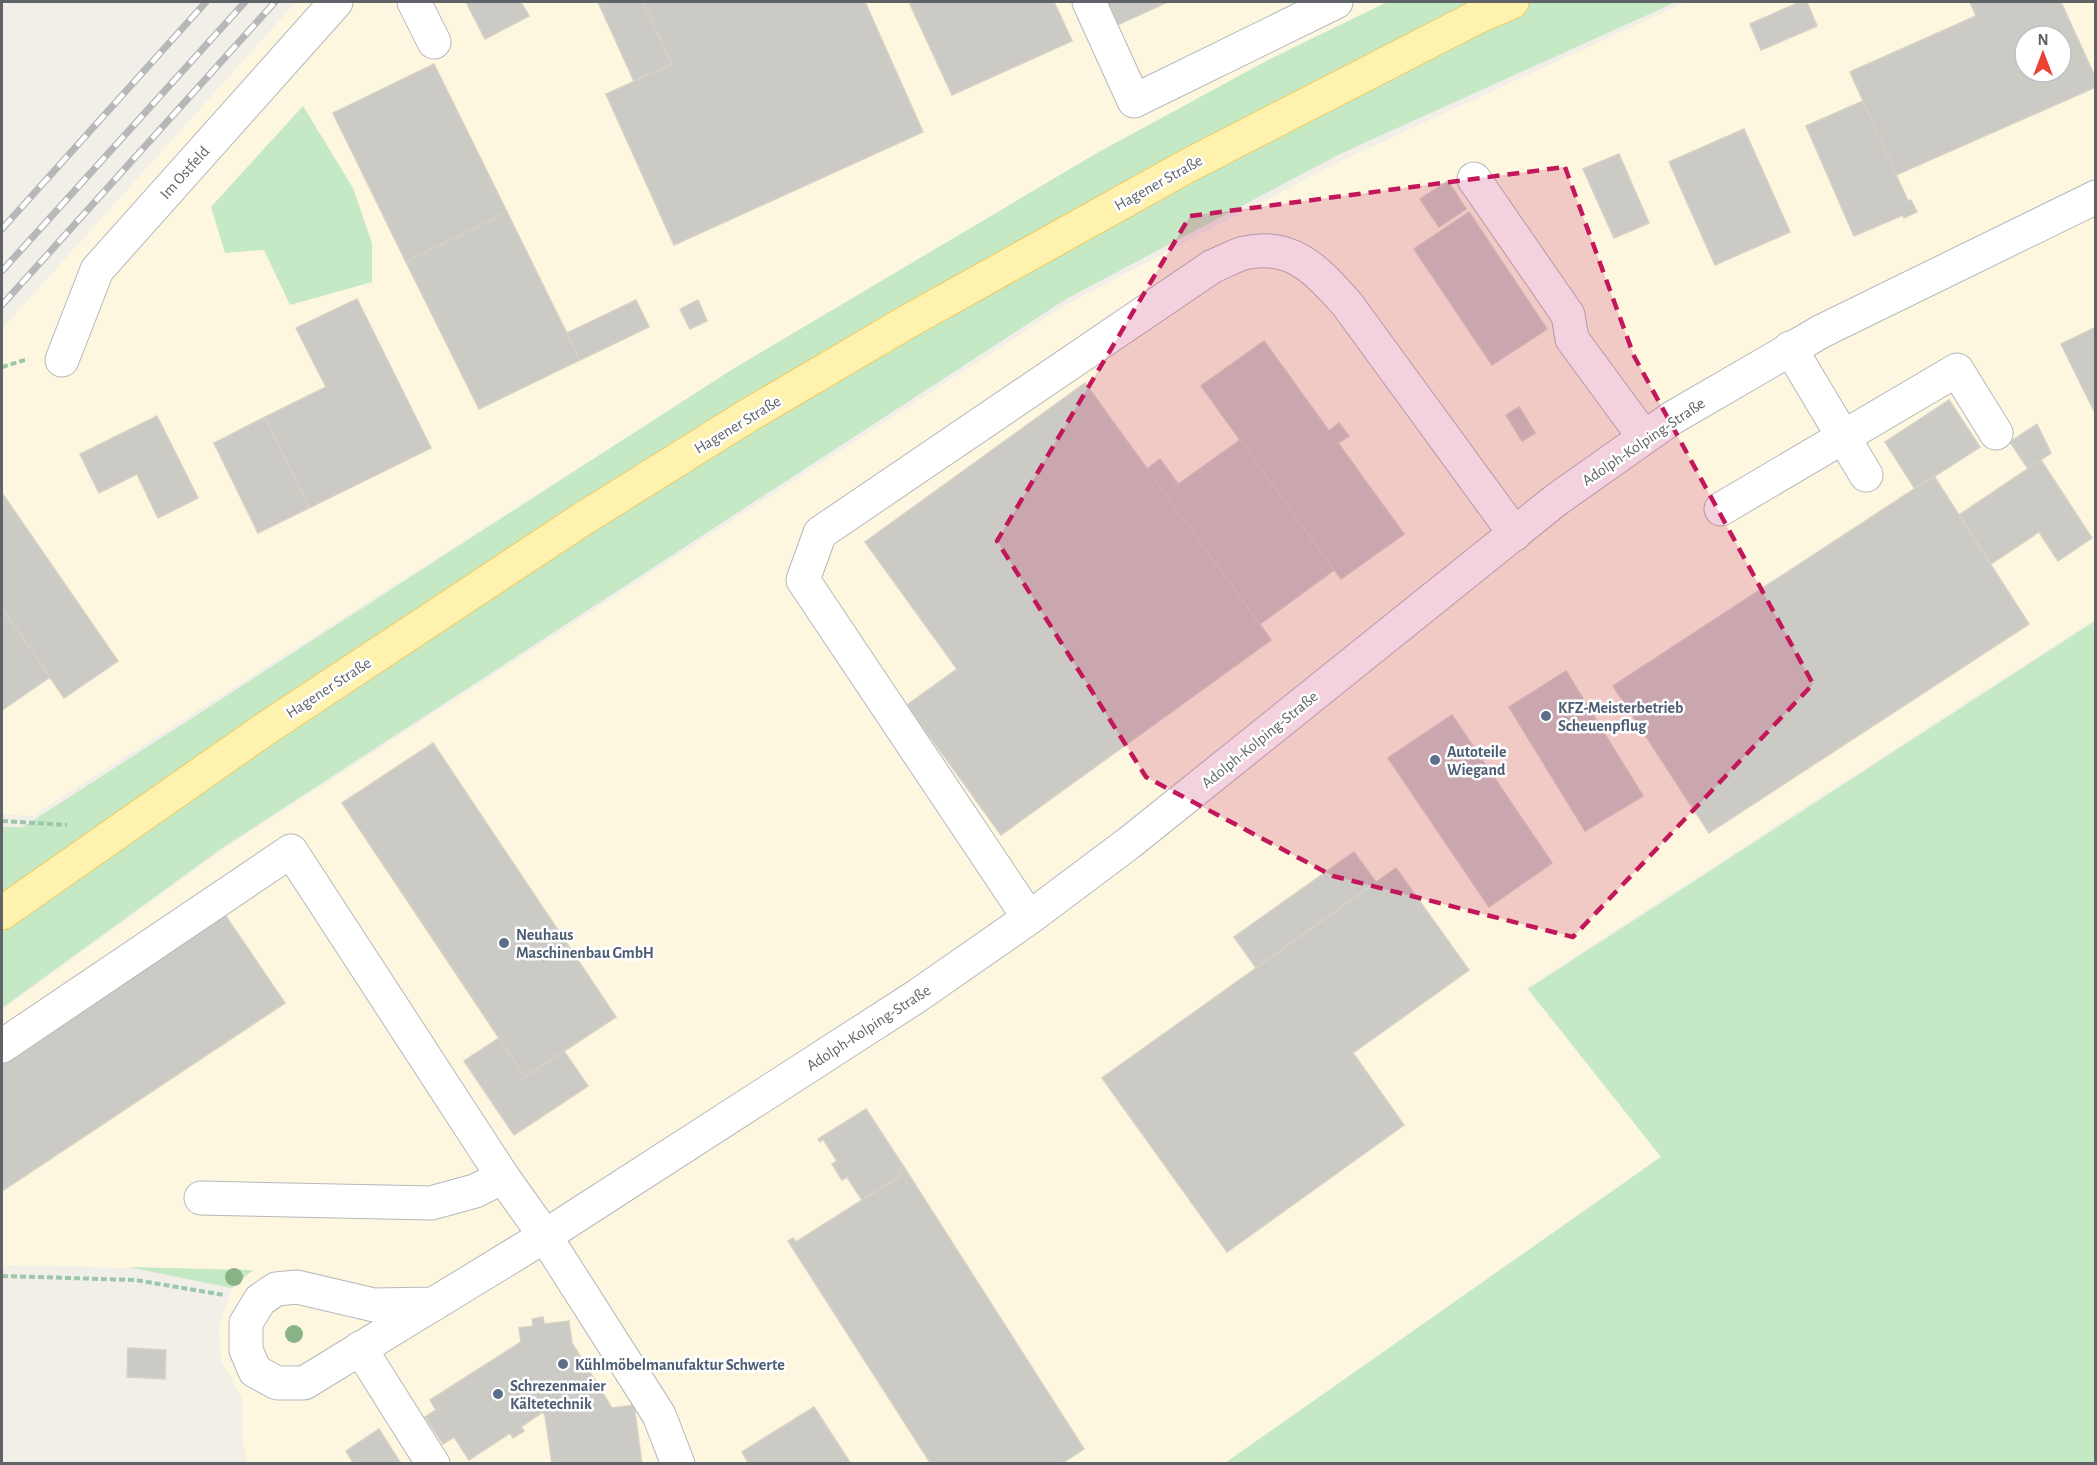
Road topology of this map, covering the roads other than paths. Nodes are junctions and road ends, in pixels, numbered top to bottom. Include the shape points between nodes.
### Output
1 (336, 2) edge
2 (414, 2) edge
3 (1089, 2) edge
4 (1336, 2) edge
5 (1512, 2) edge
6 (434, 42) dead end
7 (1474, 179) dead end
8 (2096, 196) edge
9 (1790, 348) junction
10 (62, 360) dead end
11 (1996, 433) dead end
12 (1644, 437) junction
13 (1843, 437) junction
14 (1866, 475) dead end
15 (1721, 509) dead end
16 (1515, 534) junction
17 (2, 913) edge
18 (1029, 918) junction
19 (2, 1046) edge
20 (503, 1177) junction
21 (201, 1198) dead end
22 (545, 1236) junction
23 (434, 1304) junction
24 (360, 1348) junction
25 (433, 1464) edge
26 (678, 1464) edge

1 - 10 street, Im Ostfeld via 96,270
2 - 6 street
3 - 4 street via 1134,101
5 - 17 main road, Hagener Straße via 1189,165 764,406 581,520 265,729
7 - 12 street via 1568,315 1572,339
8 - 9 street, Adolph-Kolping-Straße
9 - 12 street, Adolph-Kolping-Straße
9 - 13 street
11 - 13 street via 1957,370
12 - 16 street, Adolph-Kolping-Straße
13 - 14 street
13 - 15 street
16 - 18 street, Adolph-Kolping-Straße via 1129,843
16 - 18 street via 1347,304 1321,276 1281,251 1242,254 1213,266 820,533 803,580
18 - 22 street, Adolph-Kolping-Straße via 917,996
19 - 20 street via 291,851
20 - 21 street via 476,1191 431,1203
20 - 22 street
22 - 23 street, Adolph-Kolping-Straße
22 - 26 street via 659,1414
23 - 24 street, Adolph-Kolping-Straße
23 - 24 street, Adolph-Kolping-Straße via 374,1305 297,1287 276,1289 260,1300 246,1323 246,1350 255,1371 277,1383 304,1383
24 - 25 street

